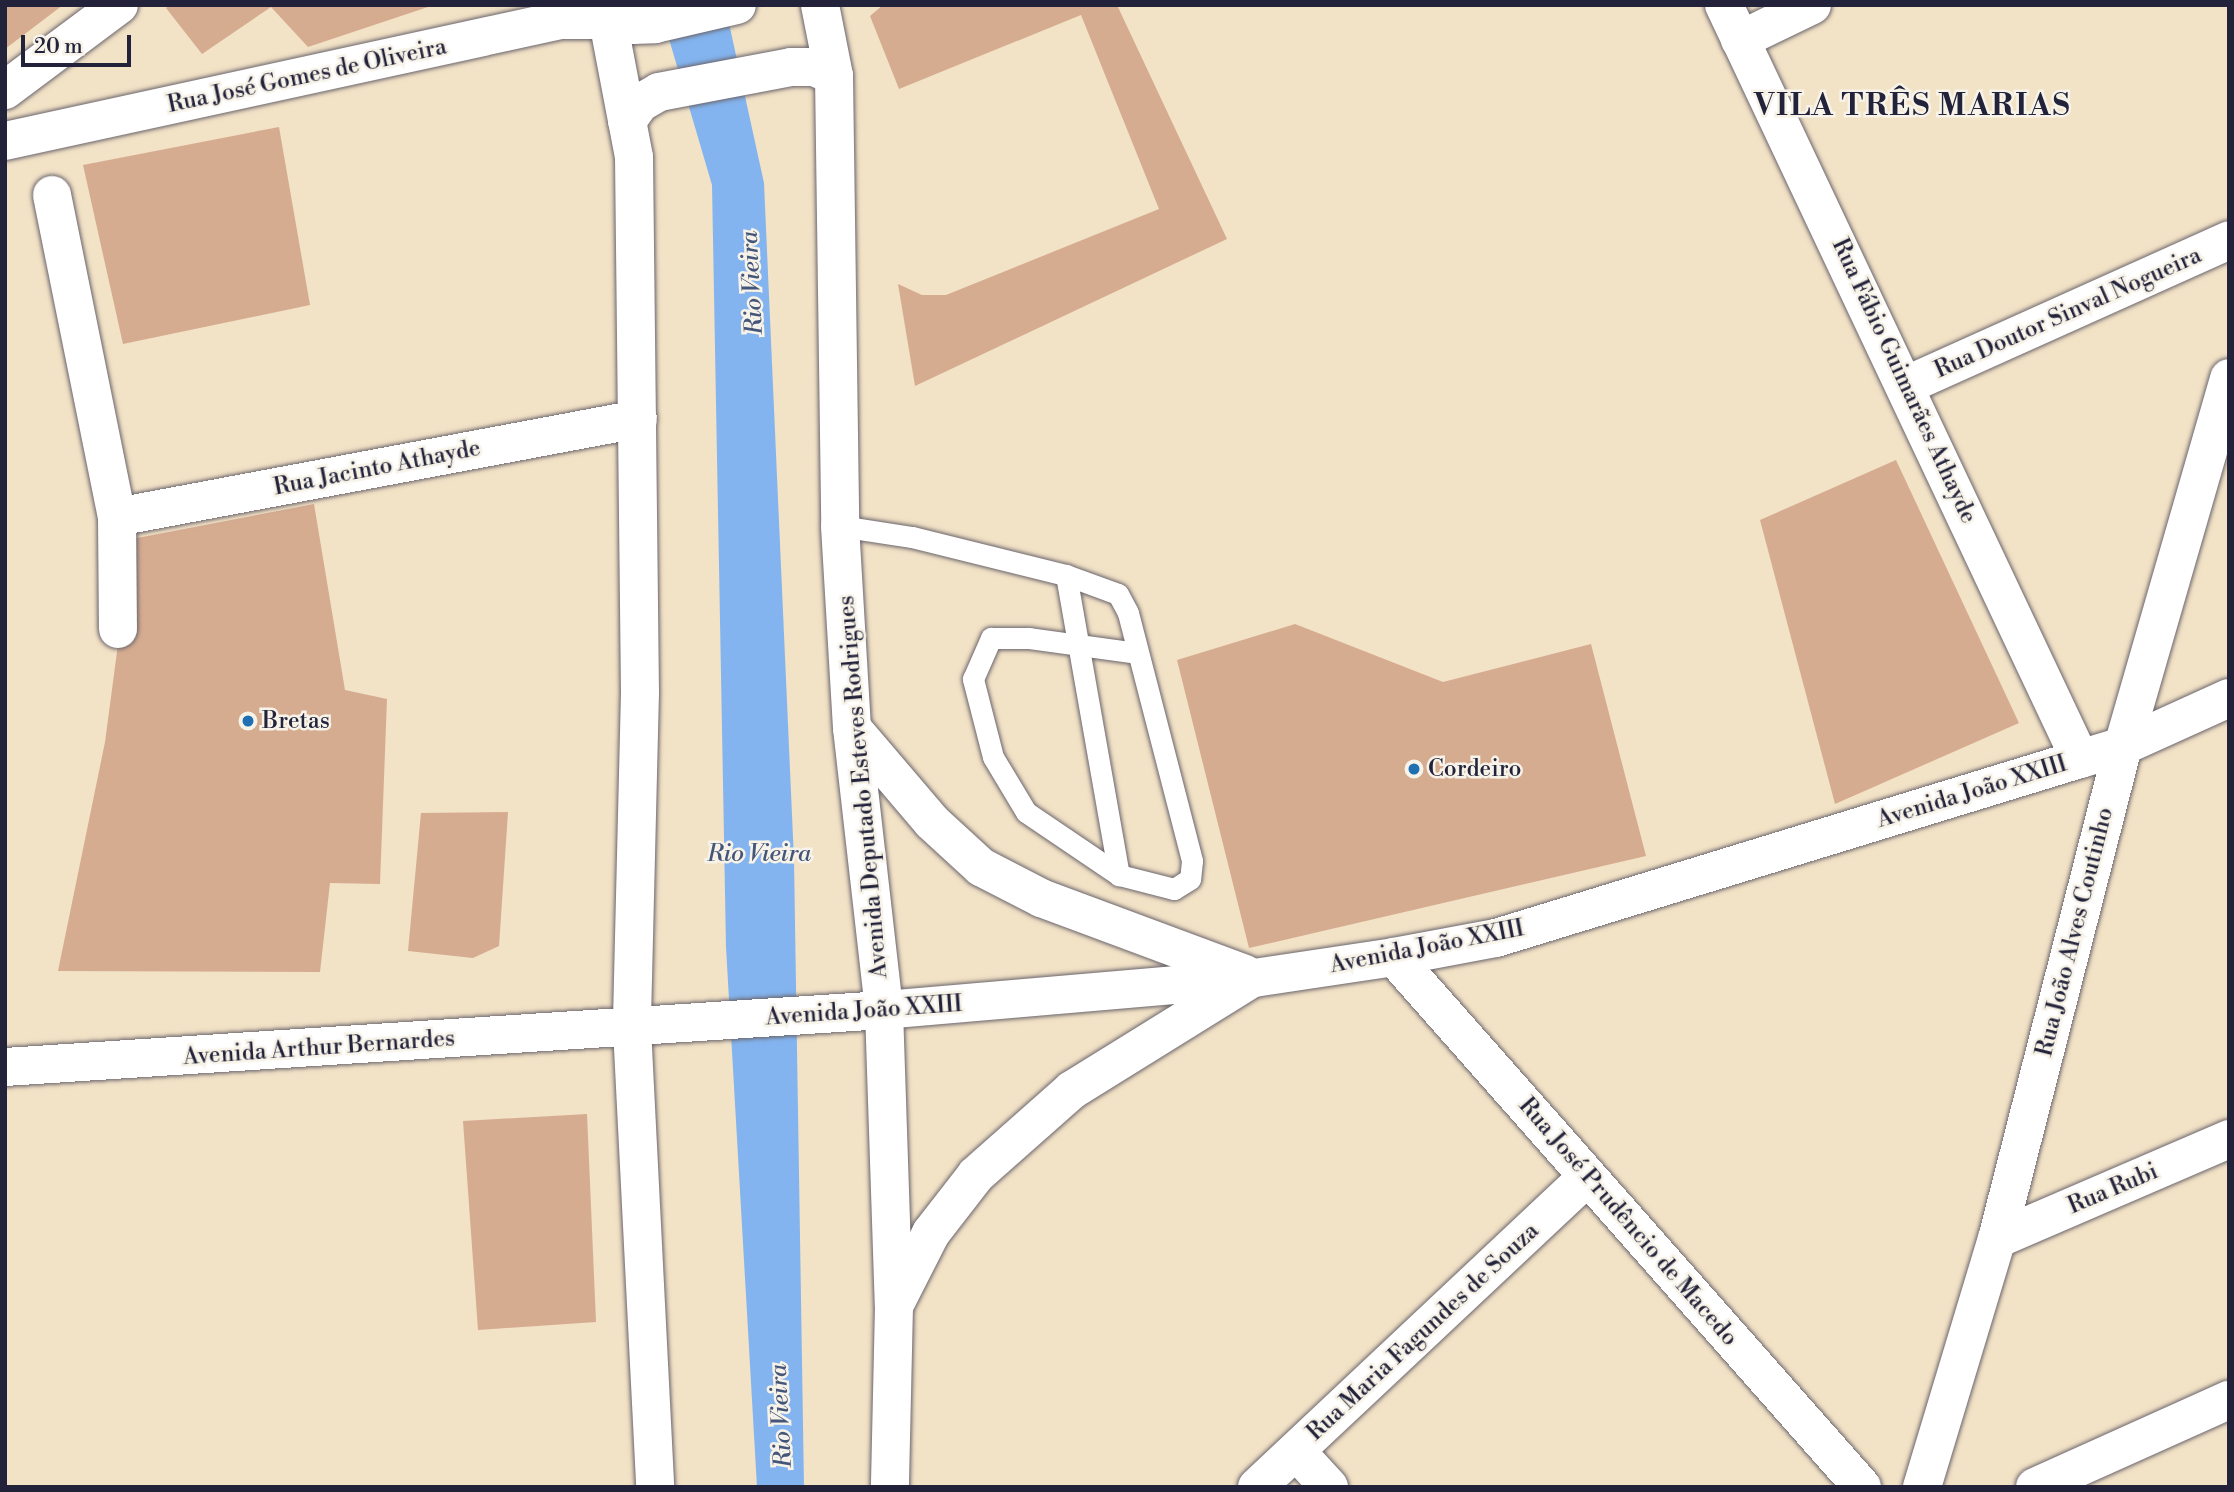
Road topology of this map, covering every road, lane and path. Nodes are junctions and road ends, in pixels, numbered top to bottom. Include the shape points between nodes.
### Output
1 (120, 5) edge
2 (737, 5) edge
3 (820, 5) edge
4 (1724, 5) edge
5 (1812, 5) edge
6 (607, 13) edge
7 (1740, 40) junction
8 (834, 76) junction
9 (5, 90) edge
10 (627, 121) junction
11 (5, 141) edge
12 (52, 195) dead end
13 (2229, 240) edge
14 (2229, 378) edge
15 (1907, 385) junction
16 (638, 419) junction
17 (117, 517) junction
18 (840, 526) junction
19 (1066, 575) junction
20 (118, 629) dead end
21 (1075, 644) junction
22 (1137, 653) junction
23 (2229, 698) edge
24 (852, 728) junction
25 (2123, 746) junction
26 (2080, 759) junction
27 (1119, 875) junction
28 (1394, 957) junction
29 (1254, 978) junction
30 (884, 1010) junction
31 (632, 1028) junction
32 (5, 1067) edge
33 (2229, 1139) edge
34 (1587, 1177) junction
35 (1997, 1239) junction
36 (894, 1306) junction
37 (2229, 1399) edge
38 (1296, 1451) junction
39 (655, 1487) edge
40 (890, 1487) edge
41 (1257, 1487) edge
42 (1329, 1487) edge
43 (1862, 1487) edge
44 (1923, 1487) edge
45 (2035, 1487) edge

1 - 9 main road
2 - 6 main road, Rua José Gomes de Oliveira via 632,26
3 - 8 main road, Avenida Deputado Esteves Rodrigues
4 - 7 main road, Rua Fábio Guimarães Athayde
5 - 7 main road
6 - 10 main road
6 - 11 main road, Rua José Gomes de Oliveira
7 - 15 main road, Rua Fábio Guimarães Athayde
8 - 10 main road via 814,67 790,67 659,92 640,103
8 - 18 main road, Avenida Deputado Esteves Rodrigues
10 - 16 main road via 634,156
12 - 17 main road
13 - 15 main road, Rua Doutor Sinval Nogueira
14 - 25 main road, Rua João Alves Coutinho
15 - 26 main road, Rua Fábio Guimarães Athayde
16 - 17 main road, Rua Jacinto Athayde
16 - 31 main road via 640,692
17 - 20 main road
18 - 19 lane via 912,537
18 - 24 main road, Avenida Deputado Esteves Rodrigues
19 - 21 lane
19 - 22 lane via 1118,594 1128,613
21 - 22 lane
21 - 27 lane
21 - 27 lane via 991,638 973,678 993,757 1026,812
22 - 27 lane via 1192,861 1190,879 1174,889
23 - 25 main road, Avenida João XXIII
24 - 29 main road via 932,822 981,867 1041,898
24 - 30 main road, Avenida Deputado Esteves Rodrigues
25 - 26 main road, Avenida João XXIII
25 - 35 main road, Rua João Alves Coutinho
26 - 28 main road, Avenida João XXIII via 1496,938
28 - 29 main road, Avenida João XXIII
28 - 34 main road, Rua José Prudêncio de Macedo
29 - 30 main road, Avenida João XXIII
29 - 36 main road via 1072,1090 976,1175 931,1233
30 - 31 main road, Avenida João XXIII
30 - 36 main road, Avenida Deputado Esteves Rodrigues
31 - 32 main road, Avenida Arthur Bernardes
31 - 39 main road
33 - 35 main road, Rua Rubi
34 - 38 main road, Rua Maria Fagundes de Souza
34 - 43 main road, Rua José Prudêncio de Macedo
35 - 44 main road, Rua João Alves Coutinho
36 - 40 main road, Avenida Deputado Esteves Rodrigues
37 - 45 main road
38 - 41 main road, Rua Maria Fagundes de Souza
38 - 42 main road

